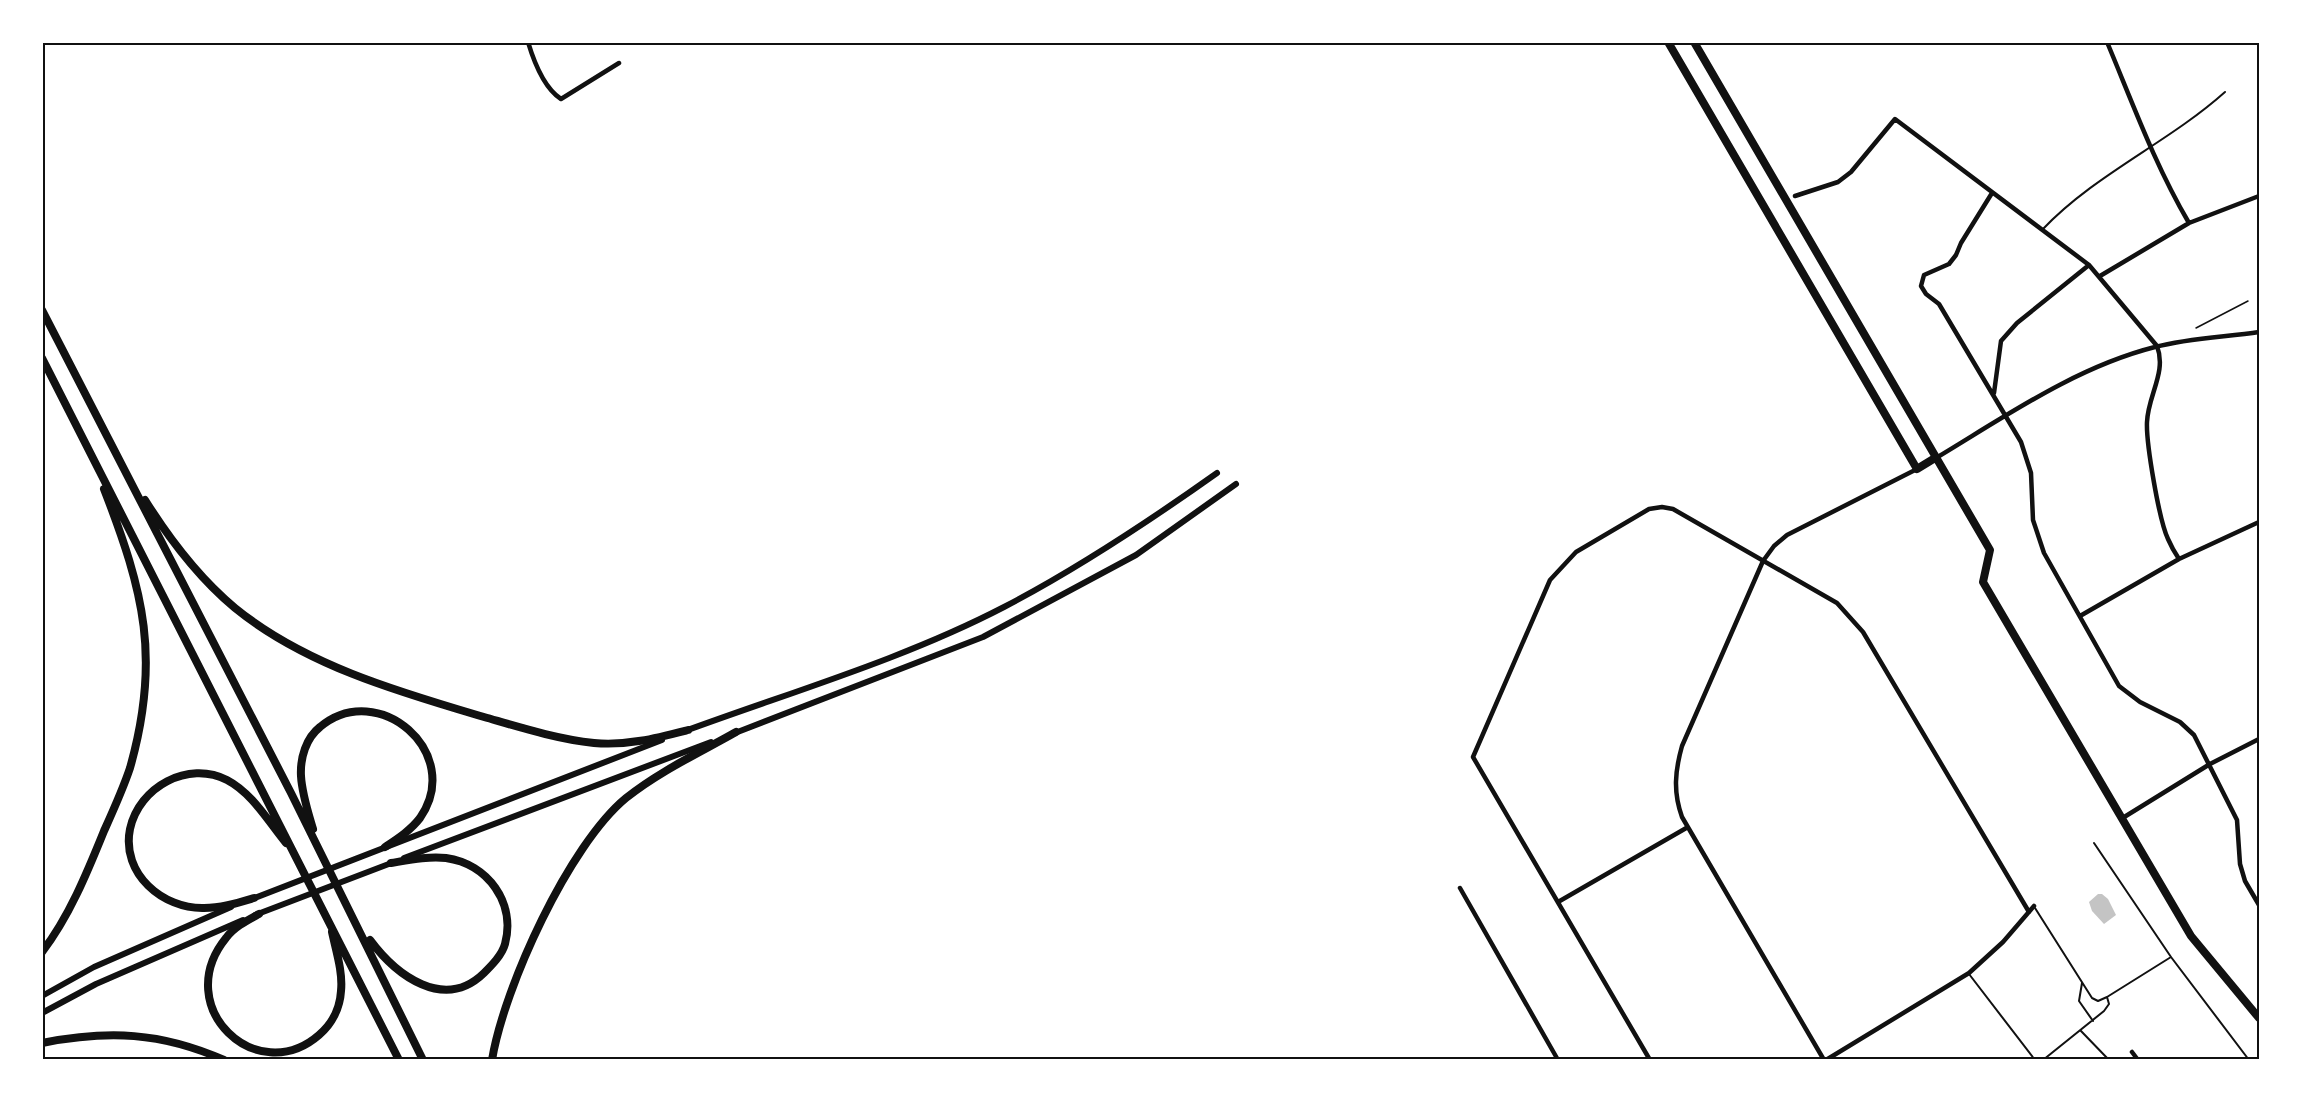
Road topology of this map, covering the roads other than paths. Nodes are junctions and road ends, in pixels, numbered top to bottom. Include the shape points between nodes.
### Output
1 (528, 42) edge
2 (1668, 42) edge
3 (1694, 42) edge
4 (2107, 42) edge
5 (619, 63) dead end
6 (2225, 92) dead end
7 (2150, 148) junction
8 (1992, 193) junction
9 (1795, 196) dead end
10 (2259, 196) edge
11 (2189, 223) junction
12 (2042, 230) junction
13 (2089, 265) junction
14 (2100, 276) junction
15 (42, 310) edge
16 (2259, 332) edge
17 (2157, 346) junction
18 (42, 358) edge
19 (1994, 393) junction
20 (2006, 415) junction
21 (104, 430) junction
22 (86, 444) junction
23 (1935, 458) junction
24 (1917, 468) junction
25 (1216, 473) dead end
26 (1236, 484) dead end
27 (2259, 522) edge
28 (2179, 559) junction
29 (1763, 561) junction
30 (2080, 616) junction
31 (688, 730) junction
32 (736, 732) junction
33 (2259, 739) edge
34 (2210, 764) junction
35 (2121, 819) junction
36 (1688, 826) junction
37 (2094, 843) dead end
38 (385, 847) junction
39 (319, 850) junction
40 (297, 857) junction
41 (392, 863) junction
42 (1460, 888) dead end
43 (254, 898) junction
44 (1558, 902) junction
45 (2259, 904) edge
46 (2034, 906) joint
47 (2029, 912) junction
48 (259, 914) junction
49 (330, 920) junction
50 (357, 924) junction
51 (42, 952) edge
52 (2171, 957) junction
53 (1969, 973) junction
54 (2082, 982) junction
55 (42, 996) edge
56 (2107, 997) junction
57 (42, 1013) edge
58 (2259, 1018) edge
59 (2093, 1022) junction
60 (2081, 1031) junction
61 (42, 1043) edge
62 (2132, 1053) dead end
63 (224, 1060) edge
64 (399, 1060) edge
65 (423, 1060) edge
66 (492, 1060) edge
67 (1558, 1060) edge
68 (1650, 1060) edge
69 (1825, 1060) edge
70 (2035, 1060) edge
71 (2043, 1060) edge
72 (2109, 1060) edge
73 (2138, 1060) edge
74 (2249, 1060) edge

1 - 5 street via 552,94 561,99
2 - 24 main road
3 - 23 main road
4 - 7 street
6 - 7 lane
7 - 11 street
7 - 12 lane via 2064,207
8 - 9 street via 1895,119 1851,172 1838,182
8 - 12 street
8 - 19 street via 1956,255 1949,264 1924,275 1921,286 1939,304
10 - 11 street
11 - 14 street
12 - 13 street
13 - 14 street
13 - 19 street via 2017,323 2001,341
14 - 17 street
15 - 21 highway
16 - 17 street
17 - 20 street via 2108,361
17 - 28 street via 2160,373 2150,406 2148,436 2162,519
18 - 22 highway
19 - 20 street
20 - 23 street
20 - 30 street via 2028,458 2038,538
21 - 31 highway via 152,511 191,566 235,608 286,643 428,700 526,729 594,743 639,742
21 - 39 highway
22 - 40 highway
22 - 51 highway via 133,570 145,634 147,672 142,717 129,770 74,900
23 - 24 main road
23 - 35 main road via 1990,550 1983,582
24 - 29 street via 1781,539
25 - 31 street via 1119,541 1003,608 896,653
26 - 32 street via 1136,555 983,637
27 - 28 street
28 - 30 street
29 - 36 street via 1678,761 1675,789
29 - 44 street via 1673,509 1655,507 1576,552 1550,580 1473,757
29 - 47 street via 1837,603 1863,632
30 - 34 street via 2119,686 2187,727
31 - 38 street
32 - 41 street
32 - 66 highway via 658,775 624,800 595,831 569,868 509,995
33 - 34 street
34 - 35 street
34 - 45 street via 2237,820 2240,864
35 - 58 main road via 2191,936
36 - 44 street
36 - 69 street
37 - 52 lane
38 - 39 highway via 418,819 431,794 432,773 428,756 412,732 398,720 364,710 328,720 311,734 304,751 301,774
38 - 43 street
39 - 50 highway
40 - 43 highway via 254,802 227,780 204,773 185,774 165,782 151,794 130,829 129,848 146,885 164,899 202,908
40 - 49 highway
41 - 48 street
41 - 50 highway via 446,858 480,871 500,894 506,909 505,946 477,980 459,989 437,990 397,971
42 - 67 street
43 - 55 street via 146,943
44 - 68 street
46 - 47 street
46 - 54 lane
47 - 53 street
48 - 49 highway via 227,936 212,958 206,986 212,1012 226,1030 242,1043 277,1054 310,1043 335,1015 341,973
48 - 57 street via 96,984
49 - 64 highway
50 - 65 highway
52 - 56 lane
52 - 74 lane
53 - 69 street
53 - 70 lane
54 - 56 lane via 2092,998 2098,1001
54 - 59 lane via 2079,1001
56 - 59 lane via 2109,1004
59 - 60 lane
60 - 71 lane
60 - 72 lane
61 - 63 highway via 86,1034 136,1035
62 - 73 street

